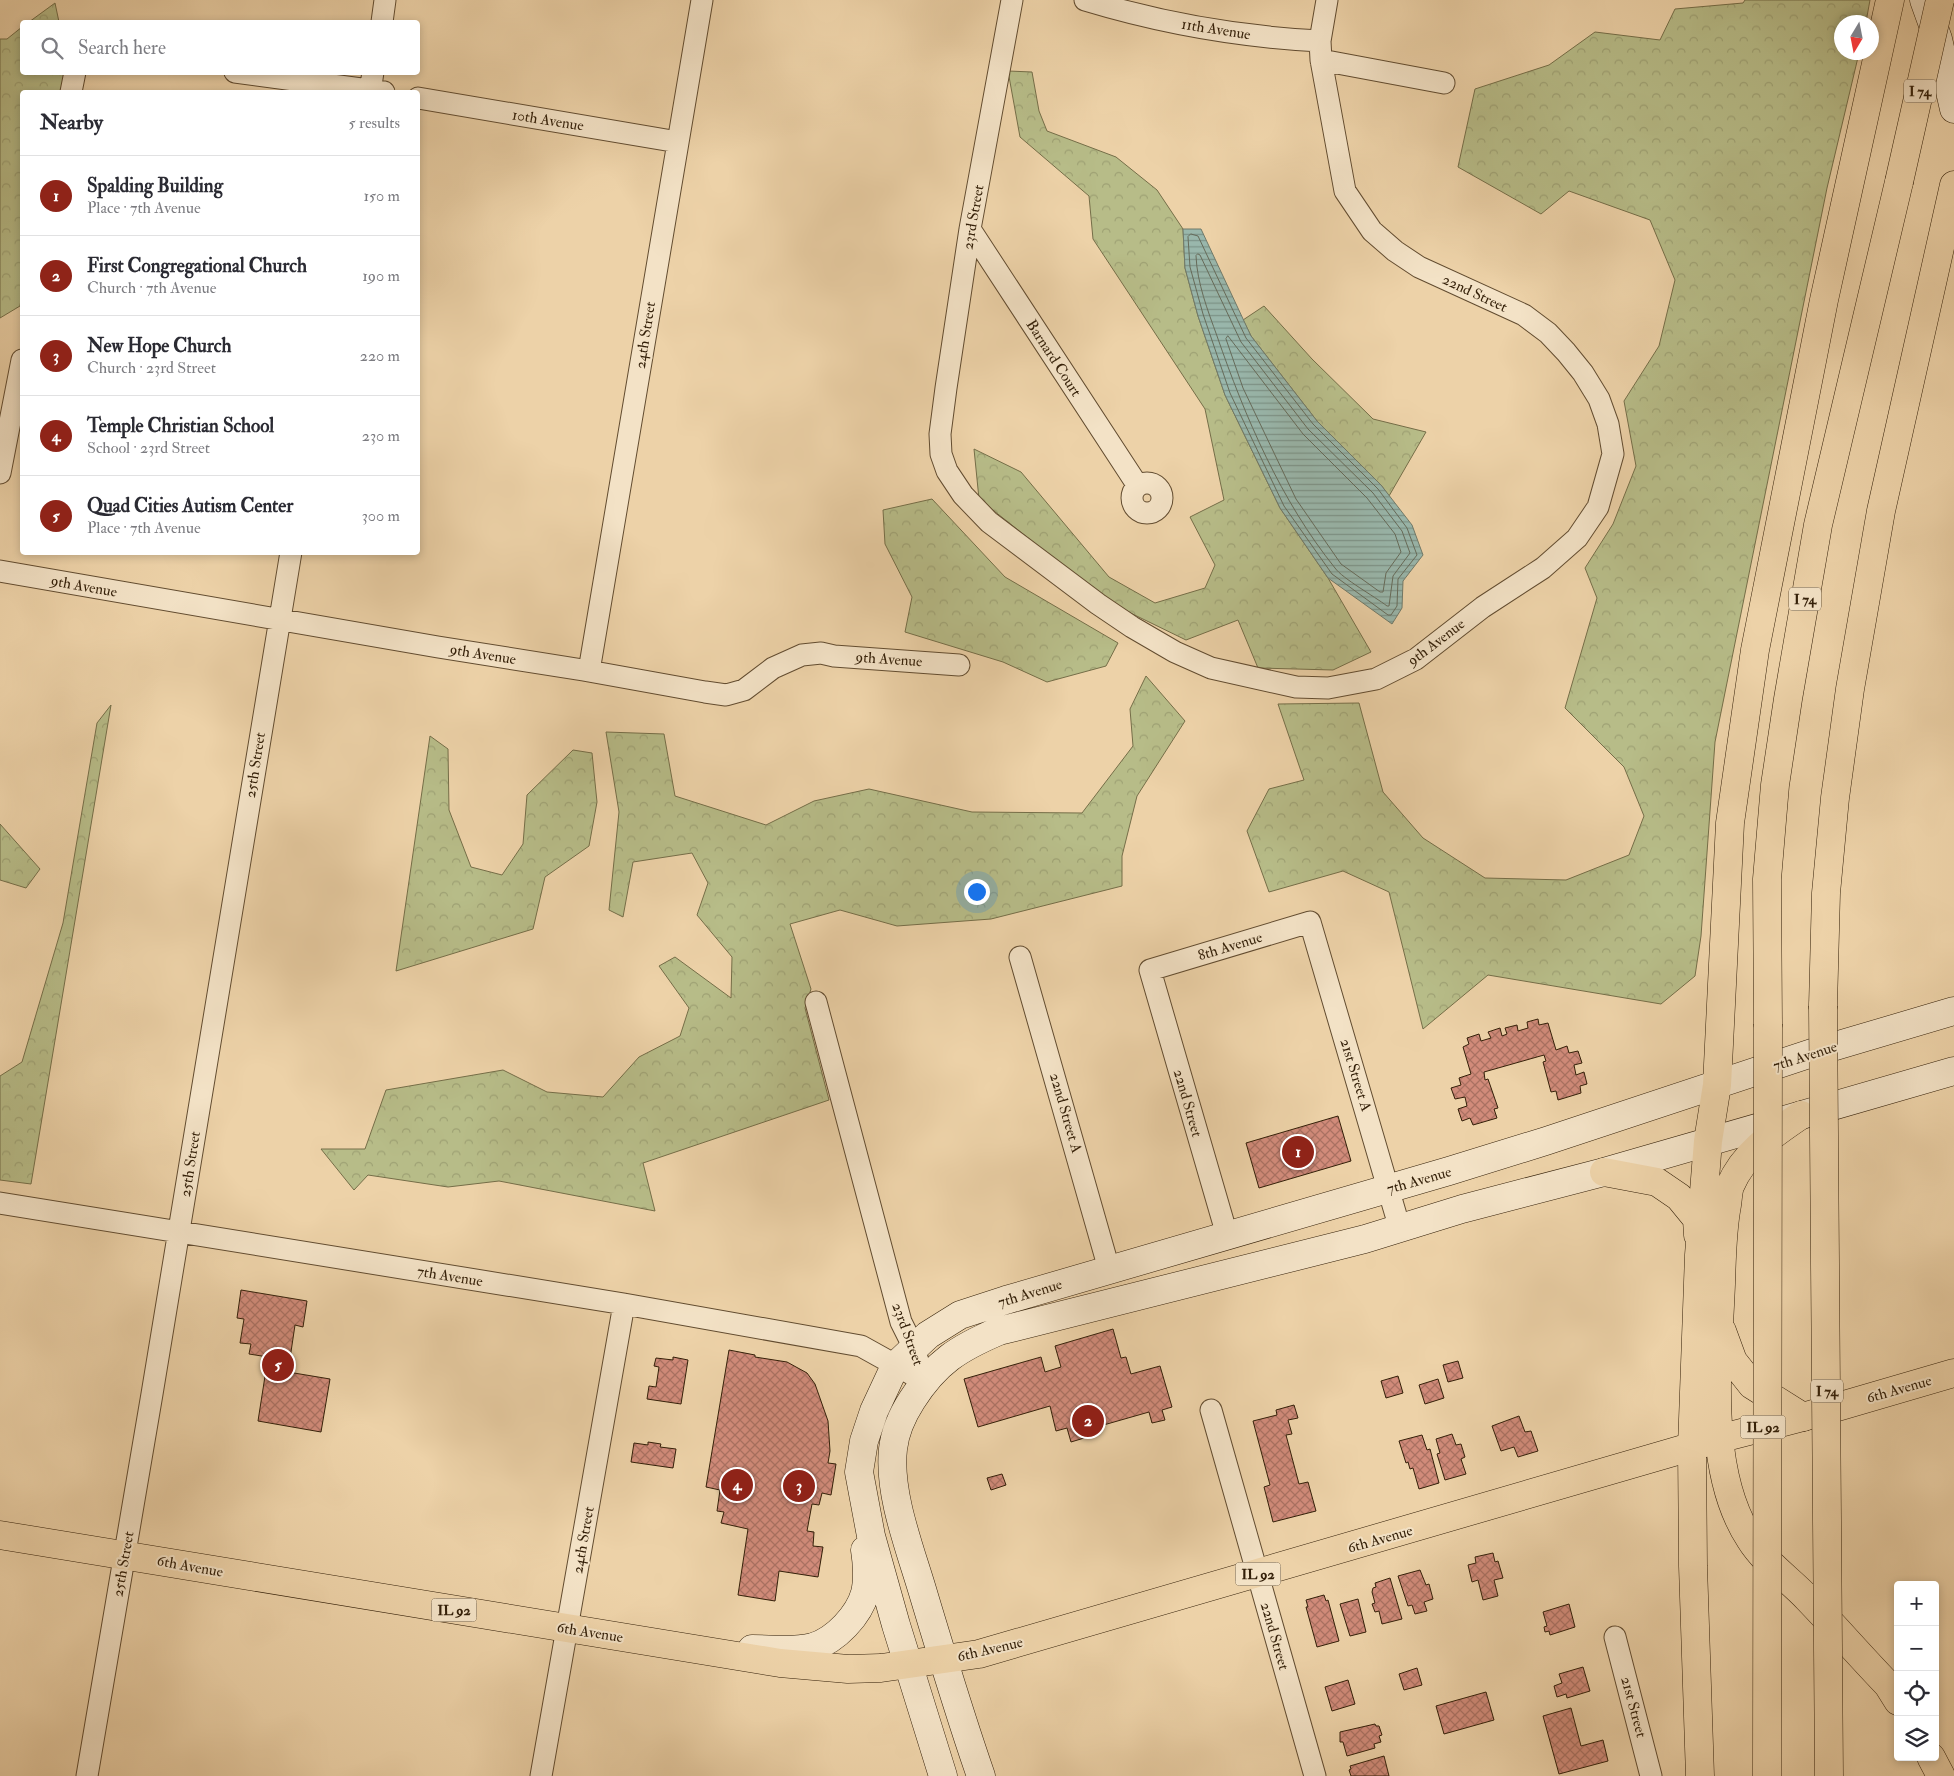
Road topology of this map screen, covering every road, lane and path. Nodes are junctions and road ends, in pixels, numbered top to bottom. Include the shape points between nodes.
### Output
1 (385, 0) edge
2 (702, 0) edge
3 (1012, 0) edge
4 (1085, 0) edge
5 (1327, 0) edge
6 (1890, 0) edge
7 (1924, 0) edge
8 (1940, 0) edge
9 (382, 20) edge
10 (1320, 51) junction
11 (74, 75) edge
12 (263, 75) edge
13 (1444, 83) dead end
14 (374, 87) edge
15 (71, 90) edge
16 (420, 98) edge
17 (1954, 109) edge
18 (678, 142) junction
19 (1954, 185) edge
20 (970, 229) junction
21 (20, 370) edge
22 (940, 434) joint
23 (0, 473) edge
24 (1138, 486) dead end
25 (290, 555) edge
26 (1543, 568) joint
27 (0, 571) edge
28 (279, 619) junction
29 (959, 664) dead end
30 (589, 671) junction
31 (1310, 922) joint
32 (1020, 957) dead end
33 (1150, 970) joint
34 (816, 1002) dead end
35 (1954, 1011) edge
36 (1954, 1071) edge
37 (1716, 1085) junction
38 (1801, 1115) junction
39 (1708, 1141) junction
40 (1604, 1172) junction
41 (1389, 1188) junction
42 (0, 1204) edge
43 (1400, 1229) junction
44 (179, 1232) junction
45 (1227, 1235) junction
46 (1699, 1255) junction
47 (1109, 1269) junction
48 (624, 1304) junction
49 (1719, 1322) junction
50 (904, 1357) junction
51 (1954, 1373) edge
52 (924, 1381) junction
53 (1211, 1410) dead end
54 (1803, 1417) junction
55 (1718, 1439) junction
56 (1692, 1447) junction
57 (859, 1472) junction
58 (0, 1535) edge
59 (125, 1555) junction
60 (1257, 1574) junction
61 (567, 1628) junction
62 (1615, 1637) dead end
63 (679, 1646) junction
64 (942, 1659) junction
65 (910, 1664) junction
66 (1894, 1695) edge
67 (1933, 1761) edge
68 (87, 1776) edge
69 (541, 1776) edge
70 (943, 1776) edge
71 (981, 1776) edge
72 (1315, 1776) edge
73 (1652, 1776) edge
74 (1700, 1776) edge
75 (1767, 1776) edge
76 (1829, 1776) edge
77 (1941, 1776) edge

1 - 9 street
2 - 18 street, 24th Street
3 - 20 street, 23rd Street
4 - 10 street, 11th Avenue via 1187,25 1282,39
5 - 10 street, 22nd Street
6 - 37 main road via 1824,300 1742,734 1730,823
7 - 17 main road via 1938,40
8 - 75 main road, I 74, bridge via 1818,525 1775,785 1768,879
10 - 13 street, 11th Avenue
10 - 26 street, 22nd Street via 1345,191 1372,231 1395,252 1419,267 1524,315 1566,352 1598,399 1608,424 1613,454 1598,506 1577,538
11 - 15 street
12 - 14 street
16 - 18 street, 10th Avenue
18 - 30 street, 24th Street
19 - 76 main road, I 74, bridge via 1881,511 1850,689 1826,894 1823,1006
20 - 22 street, 23rd Street
20 - 24 street, Barnard Court
21 - 23 street
22 - 26 street, 9th Avenue via 941,454 947,471 989,522 1132,627 1211,668 1258,679 1296,687 1328,688 1376,679 1416,659 1483,607
25 - 28 street, 25th Street
27 - 28 street, 9th Avenue
28 - 30 street, 9th Avenue
28 - 44 street, 25th Street
29 - 30 street, 9th Avenue via 821,653 802,655 773,668 744,690 726,694
31 - 33 street, 8th Avenue
31 - 41 street, 21st Street A
32 - 47 street, 22nd Street A
33 - 45 street, 22nd Street
34 - 50 street, 23rd Street via 899,1314
35 - 37 main road, 7th Avenue
36 - 38 main road, 7th Avenue
37 - 39 main road
37 - 41 main road, 7th Avenue
38 - 39 main road, 7th Avenue
38 - 49 main road via 1762,1142 1730,1187 1723,1230
39 - 40 main road, 7th Avenue
39 - 46 main road
40 - 43 main road, 7th Avenue via 1462,1209
40 - 46 main road via 1657,1182 1679,1197 1697,1219
41 - 43 street, 21st Street A
41 - 45 main road, 7th Avenue
42 - 44 street, 7th Avenue
43 - 52 main road, 7th Avenue via 999,1331 968,1344 939,1365
44 - 48 street, 7th Avenue
44 - 59 street, 25th Street
45 - 47 main road, 7th Avenue
46 - 56 main road
47 - 50 main road, 7th Avenue via 960,1315 928,1335
48 - 50 street, 7th Avenue via 861,1346
48 - 61 street, 24th Street
49 - 54 main road via 1733,1361 1752,1385
49 - 55 main road
50 - 52 street, 23rd Street
50 - 57 main road, 23rd Street via 874,1411 864,1441
51 - 54 main road, 6th Avenue / IL 92
52 - 64 main road, 23rd Street via 902,1417 893,1448 893,1468 905,1534
53 - 60 street, 22nd Street
54 - 55 main road, 6th Avenue / IL 92
55 - 56 main road, 6th Avenue / IL 92
55 - 66 main road via 1735,1508 1750,1539
56 - 60 main road, 6th Avenue / IL 92
56 - 74 main road
57 - 63 main road via 857,1514 866,1558 865,1592 847,1624 815,1646 795,1650
57 - 65 main road, 23rd Street via 872,1536
58 - 59 main road, 6th Avenue / IL 92
59 - 61 main road, 6th Avenue / IL 92
59 - 68 street, 25th Street
60 - 64 main road, 6th Avenue / IL 92 via 978,1654
60 - 72 street, 22nd Street
61 - 63 main road, 6th Avenue / IL 92
61 - 69 street, 24th Street
62 - 73 street, 21st Street
63 - 65 main road, 6th Avenue / IL 92 via 813,1667 881,1668
64 - 65 main road, 6th Avenue / IL 92
64 - 71 main road, 23rd Street
65 - 70 main road, 23rd Street
67 - 77 main road

